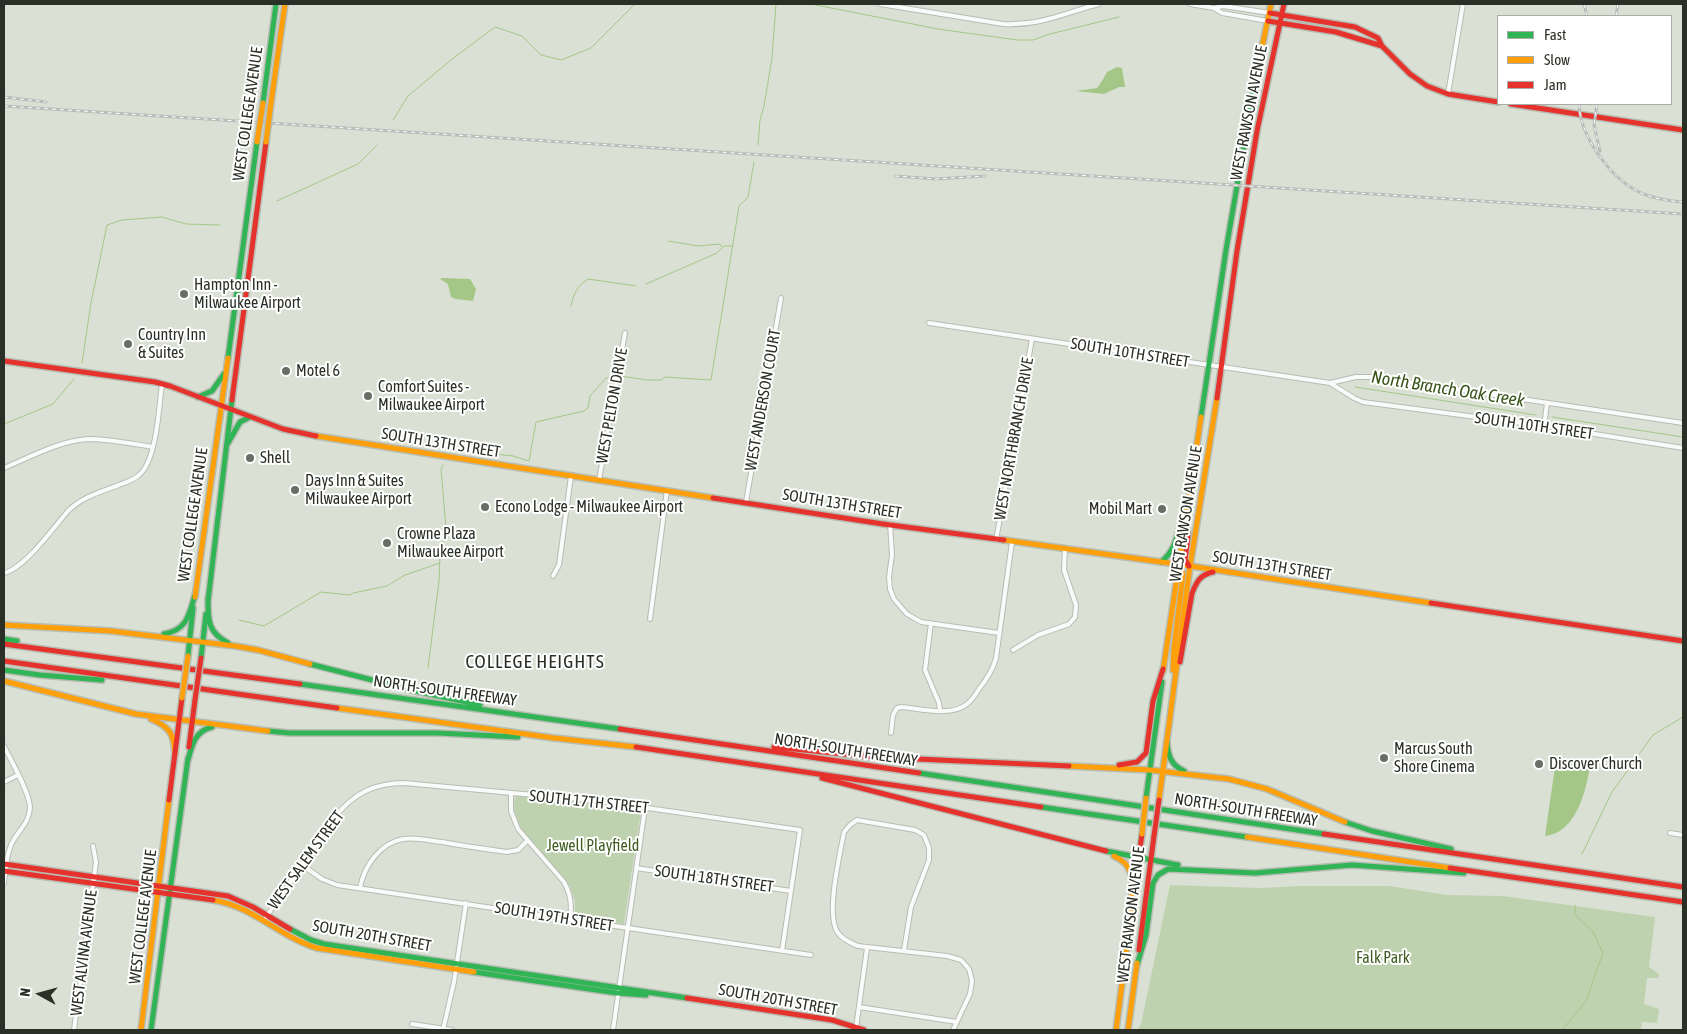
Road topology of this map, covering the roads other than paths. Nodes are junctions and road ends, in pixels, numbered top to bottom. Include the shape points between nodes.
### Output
1 (276, 4) edge
2 (285, 4) edge
3 (880, 4) edge
4 (1099, 4) edge
5 (1190, 4) edge
6 (1271, 4) edge
7 (1284, 4) edge
8 (1463, 4) edge
9 (1214, 8) junction
10 (1270, 12) junction
11 (1282, 14) junction
12 (1268, 21) junction
13 (1280, 23) junction
14 (1382, 46) junction
15 (1448, 94) junction
16 (1497, 102) edge
17 (1518, 105) edge
18 (1683, 130) edge
19 (780, 298) dead end
20 (929, 323) dead end
21 (625, 333) dead end
22 (1032, 339) junction
23 (4, 361) edge
24 (1210, 366) junction
25 (1222, 367) junction
26 (225, 374) junction
27 (235, 378) junction
28 (1330, 383) junction
29 (162, 384) junction
30 (198, 397) junction
31 (1547, 402) junction
32 (221, 406) junction
33 (231, 409) junction
34 (250, 417) junction
35 (1683, 423) edge
36 (1544, 426) junction
37 (153, 447) junction
38 (226, 448) junction
39 (1683, 448) edge
40 (1197, 452) junction
41 (1209, 454) junction
42 (4, 468) edge
43 (571, 476) junction
44 (599, 480) junction
45 (667, 490) junction
46 (1202, 498) junction
47 (1189, 499) junction
48 (746, 502) junction
49 (1186, 519) junction
50 (890, 524) junction
51 (996, 540) junction
52 (1012, 542) junction
53 (1065, 548) junction
54 (1161, 562) junction
55 (1178, 565) junction
56 (1190, 566) junction
57 (1221, 571) junction
58 (4, 573) edge
59 (554, 576) dead end
60 (195, 596) junction
61 (208, 598) junction
62 (650, 619) dead end
63 (931, 623) junction
64 (4, 626) edge
65 (1000, 633) junction
66 (147, 634) junction
67 (4, 639) edge
68 (189, 641) junction
69 (1683, 641) edge
70 (203, 642) junction
71 (4, 644) edge
72 (235, 646) junction
73 (1013, 650) dead end
74 (120, 660) junction
75 (4, 661) edge
76 (1163, 669) junction
77 (4, 670) edge
78 (4, 681) edge
79 (1174, 682) junction
80 (155, 683) junction
81 (940, 710) junction
82 (136, 714) junction
83 (520, 714) junction
84 (179, 720) junction
85 (193, 722) junction
86 (228, 727) junction
87 (891, 733) dead end
88 (554, 738) junction
89 (1167, 742) junction
90 (4, 746) edge
91 (731, 746) junction
92 (175, 754) junction
93 (188, 760) junction
94 (1080, 766) junction
95 (774, 767) junction
96 (1150, 770) junction
97 (1163, 772) junction
98 (18, 775) junction
99 (1194, 775) junction
100 (4, 782) edge
101 (376, 786) joint
102 (512, 793) junction
103 (645, 808) junction
104 (1670, 833) dead end
105 (1683, 835) edge
106 (527, 841) junction
107 (93, 846) dead end
108 (1090, 848) junction
109 (1138, 859) junction
110 (1151, 861) junction
111 (1508, 862) junction
112 (5, 864) edge
113 (302, 865) junction
114 (636, 868) junction
115 (1208, 870) junction
116 (5, 871) edge
117 (94, 876) junction
118 (1524, 877) junction
119 (4, 883) edge
120 (93, 883) junction
121 (160, 885) junction
122 (170, 887) junction
123 (360, 888) junction
124 (1683, 888) edge
125 (791, 891) junction
126 (159, 892) junction
127 (169, 894) junction
128 (1132, 902) junction
129 (1683, 902) edge
130 (466, 903) junction
131 (265, 917) junction
132 (570, 920) junction
133 (627, 928) junction
134 (868, 948) junction
135 (904, 950) junction
136 (782, 951) junction
137 (811, 955) dead end
138 (1137, 965) junction
139 (456, 966) junction
140 (618, 991) junction
141 (859, 1008) junction
142 (956, 1023) junction
143 (412, 1024) dead end
144 (856, 1028) junction
145 (74, 1030) edge
146 (141, 1030) edge
147 (151, 1030) edge
148 (443, 1030) edge
149 (452, 1030) edge
150 (613, 1030) edge
151 (864, 1030) edge
152 (953, 1030) edge
153 (958, 1030) edge
154 (1116, 1030) edge
155 (1128, 1030) edge

1 - 26 main road, WEST COLLEGE AVENUE, bridge
2 - 27 main road, WEST COLLEGE AVENUE, bridge
3 - 4 street via 1012,24 1050,20
5 - 9 street
6 - 10 main road, WEST RAWSON AVENUE
7 - 11 main road, WEST RAWSON AVENUE
8 - 15 street
9 - 10 street via 1223,6
9 - 12 street via 1222,13
10 - 11 main road
10 - 12 main road, WEST RAWSON AVENUE
11 - 13 main road, WEST RAWSON AVENUE
11 - 14 main road via 1355,27 1378,38
12 - 13 main road
12 - 24 main road, WEST RAWSON AVENUE via 1253,92
13 - 14 main road via 1345,34
13 - 25 main road, WEST RAWSON AVENUE via 1250,171
14 - 15 main road via 1421,82
15 - 16 main road
17 - 18 main road
19 - 48 street, WEST ANDERSON COURT
20 - 22 street, SOUTH 10TH STREET
21 - 44 street, WEST PELTON DRIVE
22 - 24 street, SOUTH 10TH STREET
22 - 51 street, WEST NORTHBRANCH DRIVE
23 - 29 main road, SOUTH 13TH STREET
24 - 25 street, SOUTH 10TH STREET
24 - 40 main road, WEST RAWSON AVENUE
25 - 28 street, SOUTH 10TH STREET
25 - 41 main road, WEST RAWSON AVENUE
26 - 27 main road
26 - 30 main road via 212,391
26 - 32 main road, WEST COLLEGE AVENUE
27 - 33 main road, WEST COLLEGE AVENUE
28 - 31 street, SOUTH 10TH STREET via 1374,376
28 - 36 street, SOUTH 10TH STREET via 1363,402
29 - 30 main road, SOUTH 13TH STREET
29 - 37 street
30 - 32 main road, SOUTH 13TH STREET
31 - 35 street, SOUTH 10TH STREET
31 - 36 street
32 - 33 main road, SOUTH 13TH STREET
32 - 60 main road, WEST COLLEGE AVENUE
33 - 34 main road, SOUTH 13TH STREET
33 - 38 main road, WEST COLLEGE AVENUE
34 - 38 main road via 240,422
34 - 43 main road, SOUTH 13TH STREET via 317,437
36 - 39 street, SOUTH 10TH STREET
37 - 42 street via 77,440
37 - 58 street via 148,464 140,475 76,503 22,563
38 - 61 main road, WEST COLLEGE AVENUE
40 - 41 main road
40 - 47 main road, WEST RAWSON AVENUE
41 - 46 main road, WEST RAWSON AVENUE
43 - 44 main road, SOUTH 13TH STREET
43 - 59 street via 559,565
44 - 45 main road, SOUTH 13TH STREET
45 - 48 main road, SOUTH 13TH STREET
45 - 62 street
46 - 47 main road
46 - 56 main road, WEST RAWSON AVENUE
47 - 49 main road, WEST RAWSON AVENUE
47 - 54 main road via 1177,539 1168,558
48 - 50 main road, SOUTH 13TH STREET
49 - 55 main road, WEST RAWSON AVENUE
49 - 56 main road via 1185,560
50 - 51 main road, SOUTH 13TH STREET
50 - 63 street via 892,555 889,578 894,599 915,620
51 - 52 main road, SOUTH 13TH STREET
52 - 53 main road, SOUTH 13TH STREET
52 - 65 street
53 - 54 main road, SOUTH 13TH STREET
53 - 73 street via 1064,570 1076,605 1075,617 1070,624 1038,635
54 - 55 main road, SOUTH 13TH STREET
55 - 56 main road, SOUTH 13TH STREET
55 - 76 main road, WEST RAWSON AVENUE
55 - 79 main road via 1183,574 1174,648
56 - 57 main road, SOUTH 13TH STREET
56 - 79 main road, WEST RAWSON AVENUE
57 - 69 main road, SOUTH 13TH STREET
57 - 79 main road via 1202,575 1191,591 1184,647
60 - 66 main road via 186,621 178,631
60 - 68 main road, WEST COLLEGE AVENUE
61 - 70 main road, WEST COLLEGE AVENUE
61 - 72 main road via 211,630 220,640
63 - 65 street
63 - 81 street via 924,667
64 - 66 main road
65 - 81 street via 994,664 971,700 954,710
66 - 68 main road
67 - 74 main road
68 - 70 main road
68 - 84 main road, WEST COLLEGE AVENUE, bridge
70 - 72 main road
70 - 85 main road, WEST COLLEGE AVENUE, bridge
71 - 74 main road, NORTH-SOUTH FREEWAY
72 - 83 main road
74 - 83 main road, NORTH-SOUTH FREEWAY
75 - 80 main road, NORTH-SOUTH FREEWAY
76 - 94 main road via 1144,756 1129,764
76 - 96 main road, WEST RAWSON AVENUE
77 - 80 main road
78 - 82 main road
79 - 89 main road, WEST RAWSON AVENUE
80 - 88 main road, NORTH-SOUTH FREEWAY
81 - 87 street via 899,707 893,715
82 - 84 main road
82 - 92 main road via 169,730
83 - 91 main road, NORTH-SOUTH FREEWAY
84 - 85 main road
84 - 92 main road, WEST COLLEGE AVENUE
85 - 86 main road
85 - 93 main road, WEST COLLEGE AVENUE
86 - 88 main road via 289,733 437,733
86 - 93 main road via 210,727 200,732
88 - 95 main road, NORTH-SOUTH FREEWAY
89 - 97 main road, WEST RAWSON AVENUE
89 - 99 main road via 1172,764
90 - 98 street
91 - 94 main road via 874,758
91 - 111 main road, NORTH-SOUTH FREEWAY
92 - 121 main road, WEST COLLEGE AVENUE
93 - 122 main road, WEST COLLEGE AVENUE
94 - 96 main road
95 - 108 main road
95 - 118 main road, NORTH-SOUTH FREEWAY
96 - 97 main road
96 - 109 main road, WEST RAWSON AVENUE, bridge
97 - 99 main road
97 - 110 main road, WEST RAWSON AVENUE, bridge
98 - 100 street
98 - 112 street via 27,795 29,811
99 - 111 main road via 1254,785 1372,831
101 - 102 street, SOUTH 17TH STREET via 404,783
101 - 113 street, WEST SALEM STREET via 360,793 342,809
102 - 103 street, SOUTH 17TH STREET
102 - 106 street via 512,818
103 - 114 street
103 - 125 street, SOUTH 17TH STREET via 800,830
104 - 105 street
106 - 123 street via 518,850 507,852 416,839 397,840 384,847 364,871
106 - 132 street via 568,890 572,902
107 - 117 street, WEST ALVINA AVENUE
108 - 109 main road
108 - 128 main road via 1129,865
109 - 110 main road
109 - 128 main road, WEST RAWSON AVENUE
110 - 115 main road
110 - 138 main road, WEST RAWSON AVENUE
111 - 124 main road, NORTH-SOUTH FREEWAY
112 - 116 street
112 - 117 main road, SOUTH 20TH STREET
113 - 123 street, SOUTH 19TH STREET via 327,882
113 - 131 street, WEST SALEM STREET
114 - 125 street, SOUTH 18TH STREET
114 - 133 street
115 - 118 main road via 1256,873 1352,865
115 - 138 main road via 1172,868 1156,877
116 - 119 street
116 - 120 main road, SOUTH 20TH STREET
117 - 120 street, WEST ALVINA AVENUE
117 - 121 main road, SOUTH 20TH STREET
118 - 129 main road, NORTH-SOUTH FREEWAY
120 - 126 main road, SOUTH 20TH STREET
120 - 145 street, WEST ALVINA AVENUE
121 - 122 main road, SOUTH 20TH STREET
121 - 126 main road, WEST COLLEGE AVENUE
122 - 127 main road, WEST COLLEGE AVENUE
122 - 131 main road, SOUTH 20TH STREET via 228,896
123 - 130 street, SOUTH 19TH STREET
125 - 136 street
126 - 127 main road, SOUTH 20TH STREET
126 - 146 main road, WEST COLLEGE AVENUE
127 - 131 main road, SOUTH 20TH STREET via 226,902
127 - 147 main road, WEST COLLEGE AVENUE
128 - 154 main road, WEST RAWSON AVENUE
130 - 132 street, SOUTH 19TH STREET
130 - 139 street
131 - 139 main road, SOUTH 20TH STREET via 314,941
132 - 133 street, SOUTH 19TH STREET
133 - 136 street, SOUTH 19TH STREET
133 - 140 street
134 - 135 street
134 - 135 street via 849,942 839,934 832,909 844,832 857,820 914,830 924,835 929,848 911,908
134 - 141 street
135 - 142 street via 961,960 969,969 972,981 970,994
136 - 137 street, SOUTH 19TH STREET
138 - 155 main road, WEST RAWSON AVENUE
139 - 140 main road, SOUTH 20TH STREET
139 - 148 street
140 - 144 main road, SOUTH 20TH STREET via 832,1020
140 - 150 street
141 - 142 street
141 - 144 street
142 - 152 street
142 - 153 street
143 - 148 street
144 - 151 main road, SOUTH 20TH STREET
148 - 149 street

